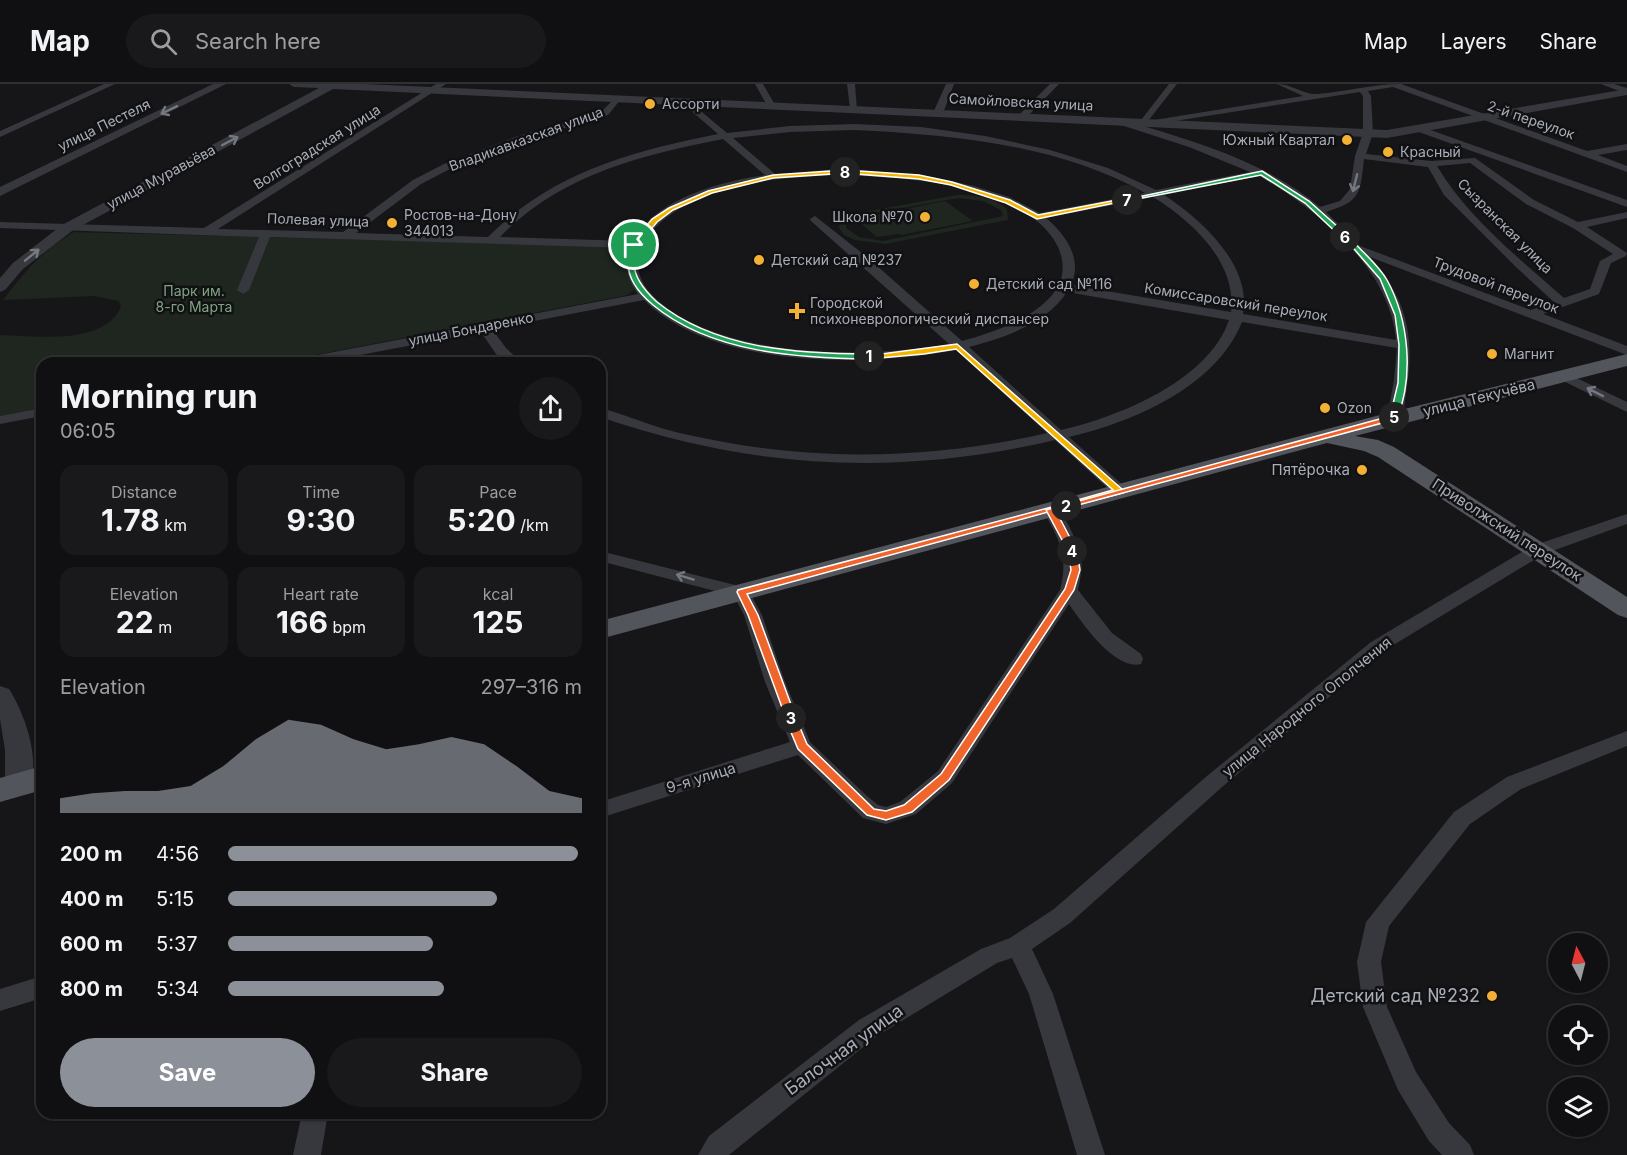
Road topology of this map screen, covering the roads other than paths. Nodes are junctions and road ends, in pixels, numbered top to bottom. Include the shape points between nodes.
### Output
1 (111, 84) edge
2 (221, 84) edge
3 (294, 84) edge
4 (759, 84) edge
5 (851, 84) edge
6 (950, 84) edge
7 (1055, 84) edge
8 (1173, 84) edge
9 (1281, 84) edge
10 (1394, 84) edge
11 (1605, 84) edge
12 (333, 85) edge
13 (439, 87) edge
14 (1363, 89) junction
15 (675, 91) dead end
16 (1627, 91) edge
17 (1313, 97) junction
18 (617, 99) junction
19 (685, 101) junction
20 (771, 105) junction
21 (854, 109) junction
22 (938, 113) junction
23 (1022, 117) junction
24 (1483, 117) junction
25 (1121, 122) junction
26 (1147, 123) junction
27 (1419, 129) junction
28 (1368, 133) junction
29 (0, 134) edge
30 (728, 136) junction
31 (1627, 147) edge
32 (1588, 154) junction
33 (1360, 156) junction
34 (1431, 164) junction
35 (1627, 169) edge
36 (1262, 173) junction
37 (773, 177) junction
38 (0, 192) edge
39 (1157, 194) junction
40 (1627, 204) edge
41 (1317, 211) junction
42 (1627, 215) edge
43 (1037, 217) junction
44 (815, 219) dead end
45 (0, 225) edge
46 (1577, 226) junction
47 (67, 228) junction
48 (205, 232) junction
49 (266, 234) junction
50 (345, 236) junction
51 (490, 241) junction
52 (634, 245) junction
53 (1355, 247) junction
54 (1624, 253) edge
55 (0, 287) edge
56 (1064, 288) junction
57 (243, 290) dead end
58 (646, 296) junction
59 (1564, 304) junction
60 (1532, 314) junction
61 (1239, 317) junction
62 (484, 327) junction
63 (1403, 345) junction
64 (957, 346) junction
65 (1627, 351) edge
66 (332, 357) edge
67 (508, 357) edge
68 (1627, 360) edge
69 (1564, 376) junction
70 (1627, 408) edge
71 (36, 413) edge
72 (606, 414) edge
73 (1391, 419) junction
74 (0, 420) edge
75 (1058, 436) junction
76 (1326, 437) junction
77 (1386, 452) junction
78 (1120, 491) junction
79 (1051, 510) junction
80 (1627, 519) edge
81 (1538, 550) junction
82 (606, 558) edge
83 (1069, 590) junction
84 (741, 592) junction
85 (1627, 609) edge
86 (606, 628) edge
87 (1134, 659) dead end
88 (0, 695) edge
89 (1627, 738) edge
90 (802, 746) junction
91 (16, 775) edge
92 (606, 808) edge
93 (1018, 945) junction
94 (36, 989) edge
95 (0, 1000) edge
96 (314, 1119) edge
97 (307, 1155) edge
98 (712, 1155) edge
99 (1091, 1155) edge
100 (1460, 1155) edge

1 - 29 street
2 -> 38 street, улица Пестеля
3 - 12 street, Самойловская улица
4 - 20 street
5 - 21 street
6 - 22 street
7 - 23 street
8 - 26 street
9 - 17 street
10 - 14 street
10 - 24 street, 2-й переулок
11 - 16 street
12 - 13 street, Самойловская улица
47 -> 12 street, улица Муравьёва
13 - 18 street, Самойловская улица
13 - 48 street, Волгоградская улица
14 - 17 street
14 - 28 street via 1368,96
15 - 19 street
16 - 24 street, Самойловская улица
17 - 26 street
18 - 19 street, Самойловская улица
18 - 50 street, Владикавказская улица via 605,113 518,139 437,171 392,199
19 - 20 street, Самойловская улица
19 - 30 street
20 - 21 street, Самойловская улица
21 - 22 street, Самойловская улица
22 - 23 street, Самойловская улица
23 - 25 street, Самойловская улица
24 - 27 street, Самойловская улица
24 - 32 street, 2-й переулок
25 - 26 street, Самойловская улица
25 - 36 street
26 - 28 street, Самойловская улица
27 - 28 street, Самойловская улица
27 - 40 street
28 - 33 street
30 - 37 street
30 - 39 street via 870,128 981,138 1080,161
30 - 51 street via 648,153 566,182 512,217
31 - 32 street
32 - 35 street, 2-й переулок
33 - 34 street
33 -> 41 street via 1355,190 1344,203
34 - 46 street via 1472,160 1530,202
34 - 59 street, Сызранская улица via 1448,193
36 - 39 street
36 - 41 street
37 - 43 street via 838,172 919,177 981,191
37 - 52 street via 710,192 671,209 654,220
39 - 43 street
39 - 61 street via 1198,226 1217,249 1237,292
41 - 53 street
42 - 46 street
43 - 56 street via 1056,233 1067,250 1071,268
44 - 64 street
45 - 47 street, Полевая улица
46 - 54 street
47 - 48 street, Полевая улица
55 -> 47 street, улица Муравьёва via 18,266
48 - 49 street, Полевая улица
49 - 50 street, Полевая улица
49 - 57 street
50 - 51 street, Полевая улица
51 - 52 street, Полевая улица
52 - 58 street via 631,263 635,280
53 - 60 street, Трудовой переулок
53 - 63 street via 1383,279 1398,315
54 - 59 street via 1606,261 1595,291
56 - 61 street, Комиссаровский переулок
56 - 64 street via 1045,309 1017,327
58 - 62 street, улица Бондаренко
58 - 64 street via 666,313 694,328 775,350 877,356
59 - 60 street
60 - 65 street, Трудовой переулок
61 - 63 street, Комиссаровский переулок
61 - 75 street via 1225,345 1197,374 1158,399 1109,421
62 - 66 street, улица Бондаренко
62 - 67 street
63 - 73 street via 1401,383
64 - 75 street
68 - 69 main road, улица Текучёва
70 -> 69 street
69 - 73 main road, улица Текучёва
71 - 74 street
72 - 75 street via 694,441 788,455 890,458 995,449
73 - 76 main road, улица Текучёва
73 - 77 main road via 1378,436
75 - 78 street
76 - 77 main road, Приволжский переулок via 1360,442
76 - 78 main road, улица Текучёва
77 - 81 main road, Приволжский переулок
78 - 79 main road, улица Текучёва
79 - 83 street via 1072,551 1075,570
79 - 84 main road, улица Текучёва
80 - 81 street, улица Народного Ополчения
81 - 85 main road, Приволжский переулок
81 - 93 street, улица Народного Ополчения via 1378,646 1214,782 1062,916
84 -> 82 street
83 - 87 street via 1099,632 1116,649
83 - 90 street via 945,777 908,808 886,816 871,812
84 - 86 main road, улица Текучёва
84 - 90 street
88 - 91 street via 10,709
89 - 100 street via 1514,783 1462,818 1378,922 1368,962 1375,1007 1407,1081
90 - 92 street, 9-я улица
93 - 98 street, Балочная улица via 989,956 868,1028
93 - 99 street via 1041,994
94 - 95 street
96 - 97 street

